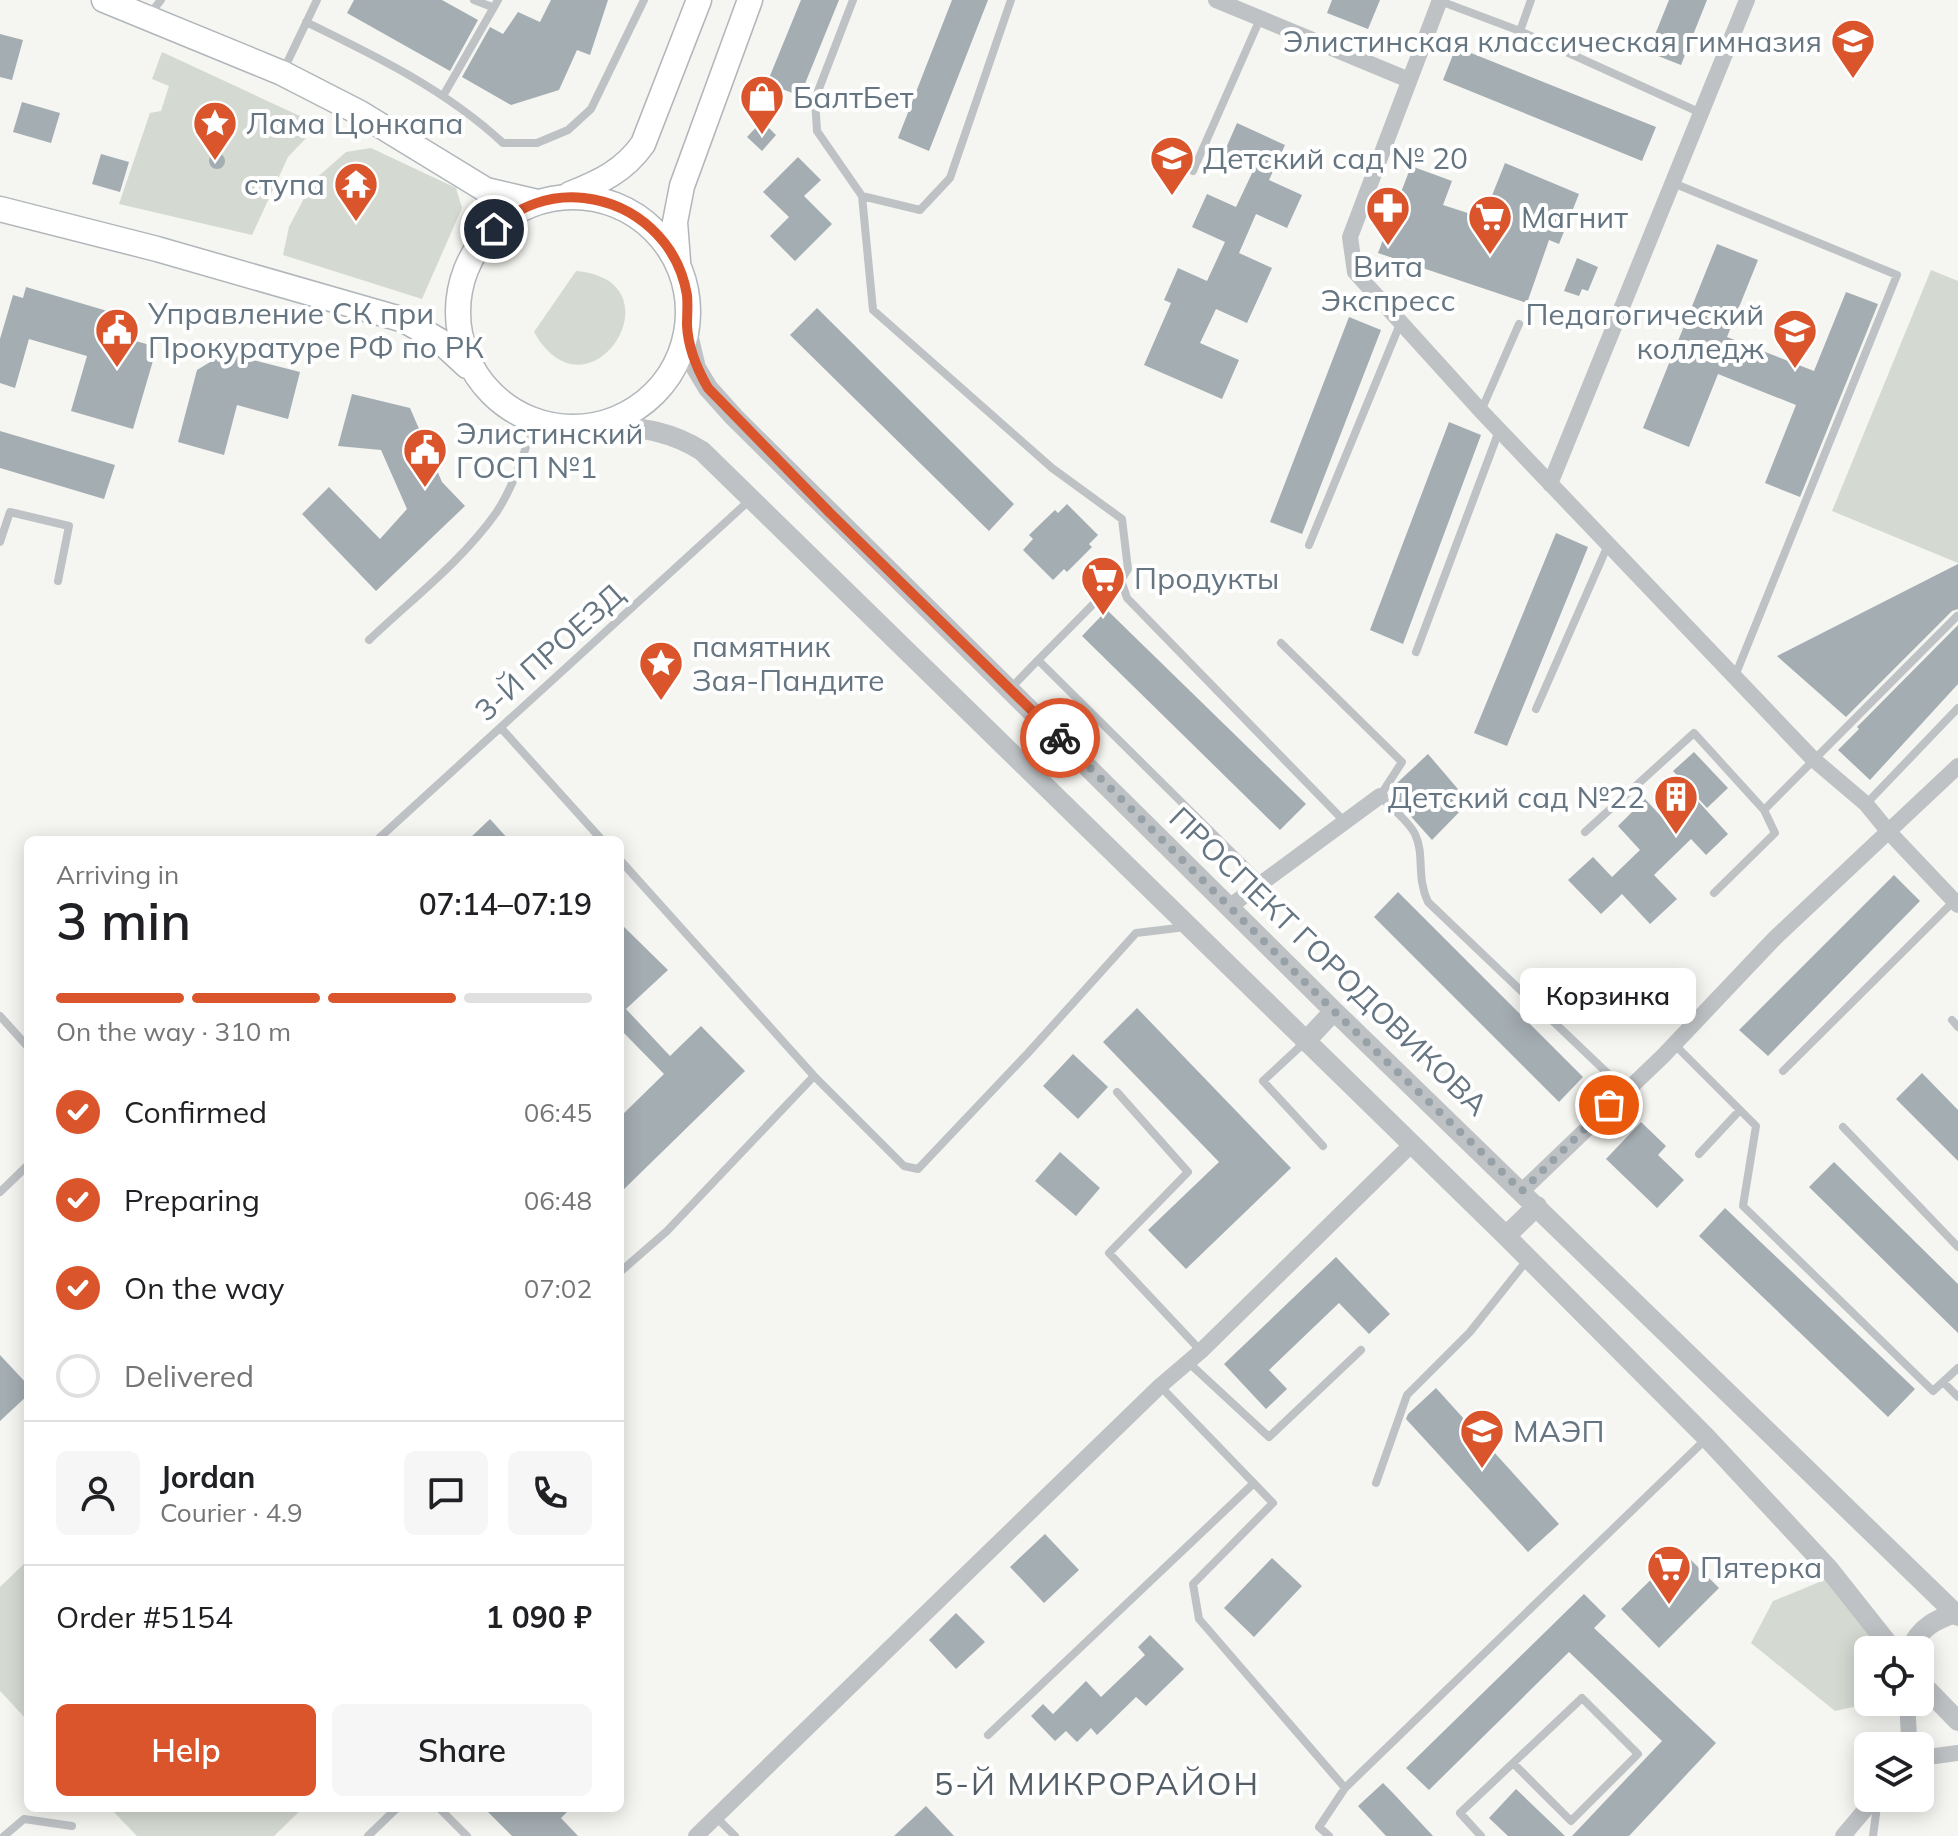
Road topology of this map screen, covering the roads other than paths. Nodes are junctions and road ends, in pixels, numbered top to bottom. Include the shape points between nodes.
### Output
1 (104, 0) edge
2 (317, 0) edge
3 (474, 0) edge
4 (644, 0) edge
5 (699, 0) edge
6 (750, 0) edge
7 (853, 0) edge
8 (1011, 0) edge
9 (1216, 0) edge
10 (1531, 0) edge
11 (1747, 0) edge
12 (1439, 1) edge
13 (495, 4) edge
14 (154, 9) edge
15 (1260, 18) junction
16 (306, 22) junction
17 (1520, 31) junction
18 (282, 73) junction
19 (1409, 80) junction
20 (443, 96) junction
21 (1702, 113) junction
22 (1193, 171) dead end
23 (1673, 183) junction
24 (862, 196) junction
25 (545, 201) junction
26 (0, 209) edge
27 (678, 264) junction
28 (1401, 323) junction
29 (1519, 324) dead end
30 (687, 330) junction
31 (474, 373) junction
32 (1481, 411) junction
33 (535, 422) junction
34 (602, 424) junction
35 (1499, 431) junction
36 (1550, 484) junction
37 (751, 499) junction
38 (0, 542) edge
39 (1608, 544) junction
40 (1309, 545) dead end
41 (1128, 569) junction
42 (58, 581) dead end
43 (1957, 616) edge
44 (369, 640) dead end
45 (1281, 643) dead end
46 (1416, 652) dead end
47 (1038, 660) junction
48 (1735, 677) junction
49 (1010, 689) junction
50 (1958, 708) edge
51 (1536, 709) dead end
52 (501, 728) junction
53 (1813, 759) junction
54 (1958, 766) edge
55 (1380, 796) junction
56 (1866, 804) junction
57 (1764, 810) junction
58 (1345, 822) junction
59 (1888, 831) junction
60 (1585, 832) dead end
61 (381, 836) edge
62 (598, 836) edge
63 (624, 864) edge
64 (1263, 883) junction
65 (1714, 893) dead end
66 (1956, 903) edge
67 (1229, 907) junction
68 (1187, 926) junction
69 (1334, 1011) junction
70 (0, 1016) edge
71 (1305, 1042) junction
72 (24, 1043) edge
73 (1674, 1044) junction
74 (1783, 1071) dead end
75 (814, 1076) junction
76 (1625, 1090) junction
77 (1117, 1092) dead end
78 (1740, 1110) junction
79 (1843, 1127) dead end
80 (1411, 1145) junction
81 (1323, 1146) dead end
82 (1699, 1154) dead end
83 (24, 1169) edge
84 (0, 1192) edge
85 (1530, 1198) junction
86 (1506, 1236) junction
87 (1958, 1247) edge
88 (1529, 1259) junction
89 (624, 1269) edge
90 (1361, 1350) dead end
91 (1195, 1357) junction
92 (1958, 1368) edge
93 (1943, 1382) junction
94 (1160, 1386) junction
95 (1958, 1397) edge
96 (1707, 1438) junction
97 (1254, 1483) junction
98 (1376, 1483) dead end
99 (1957, 1614) edge
100 (1882, 1636) edge
101 (1918, 1636) edge
102 (1934, 1696) edge
103 (1958, 1721) edge
104 (988, 1735) dead end
105 (1958, 1753) edge
106 (1934, 1756) edge
107 (1513, 1763) junction
108 (1345, 1788) junction
109 (393, 1812) edge
110 (443, 1812) edge
111 (1864, 1812) edge
112 (1876, 1812) edge
113 (716, 1817) junction
114 (72, 1826) dead end
115 (4, 1836) edge
116 (368, 1836) edge
117 (467, 1836) edge
118 (696, 1836) edge
119 (735, 1836) edge
120 (1329, 1836) edge
121 (1481, 1836) edge
122 (1843, 1836) edge
123 (1873, 1836) edge

1 - 14 main road
2 - 16 lane
3 - 13 lane
4 - 20 lane via 591,109 568,130 537,143 503,143
5 - 25 main road via 643,144 631,162 596,184
6 - 27 main road via 682,186 675,222
7 - 24 lane via 815,99 817,131
8 - 24 lane via 950,178 920,210
9 - 15 street
10 - 17 lane
11 - 21 street
12 - 17 lane
12 - 19 street
13 - 20 lane
14 - 18 main road
15 - 19 street
15 - 22 lane
16 - 18 lane
16 - 20 lane
17 - 21 lane
18 - 25 main road via 360,113 486,190
19 - 28 street via 1350,237 1355,272
21 - 23 street
23 - 36 street
23 - 48 lane via 1897,275
24 - 41 lane via 873,310 1052,468 1122,519
25 - 27 main road via 570,196 603,200 634,214 659,235
25 - 31 main road via 507,217 482,240 465,269 458,302 459,336
26 - 31 main road via 404,320 440,341
27 - 30 main road via 687,296
28 - 32 street
28 - 40 lane
29 - 32 lane
30 - 34 main road via 677,362 658,390 633,411
30 - 49 street, ПРОСПЕКТ ГОРОДОВИКОВА via 696,368 708,388
31 - 33 main road via 500,403
32 - 35 street
33 - 34 main road via 568,428
33 - 44 lane via 496,512
34 - 37 street via 680,438 702,451
35 - 36 street
35 - 46 lane
36 - 39 street
37 - 52 lane, 3-Й ПРОЕЗД
37 - 68 street
38 - 42 lane via 10,512 69,526
39 - 48 street
39 - 51 lane
41 - 47 lane
41 - 58 lane via 1121,580 1127,598
43 - 53 lane
45 - 55 lane via 1402,762
47 - 49 lane
47 - 64 lane
48 - 53 street
49 - 67 street, ПРОСПЕКТ ГОРОДОВИКОВА
50 - 56 lane
52 - 61 lane, 3-Й ПРОЕЗД
52 - 62 lane
53 - 56 street
53 - 57 lane
54 - 59 street
55 - 58 street
55 - 76 lane via 1414,833 1428,902
56 - 59 street
57 - 60 lane via 1694,733
57 - 65 lane via 1775,833
58 - 64 street
59 - 66 street
59 - 73 street
63 - 75 lane
64 - 67 street
66 - 74 lane
67 - 69 street, ПРОСПЕКТ ГОРОДОВИКОВА
68 - 71 street
68 - 75 lane via 1136,933 918,1169 904,1166
69 - 71 street
69 - 85 street, ПРОСПЕКТ ГОРОДОВИКОВА
70 - 72 lane
71 - 80 street
71 - 81 lane via 1263,1081
73 - 76 street
73 - 78 lane
75 - 89 lane via 667,1231
76 - 85 street
77 - 91 lane via 1188,1172 1109,1253
78 - 82 lane
78 - 93 lane via 1756,1126 1743,1206 1933,1391
79 - 87 lane
80 - 86 street
80 - 91 street
83 - 84 lane
85 - 86 street
85 - 99 street, ПРОСПЕКТ ГОРОДОВИКОВА
86 - 88 street
88 - 96 street
88 - 98 lane via 1470,1332 1407,1395
90 - 91 lane via 1269,1437
91 - 94 street
92 - 93 lane
93 - 95 lane
94 - 97 lane
94 - 113 street
96 - 100 street via 1828,1568
96 - 108 lane
97 - 104 lane
97 - 108 lane via 1273,1503 1193,1584 1199,1619
99 - 101 street via 1938,1618
102 - 103 street
105 - 106 street
107 - 107 lane via 1582,1698 1638,1754 1571,1821
107 - 121 lane via 1460,1813
108 - 120 lane via 1319,1827
109 - 116 lane
110 - 117 lane
111 - 122 street
112 - 123 lane
113 - 118 street
113 - 119 lane
114 - 115 lane via 24,1819

